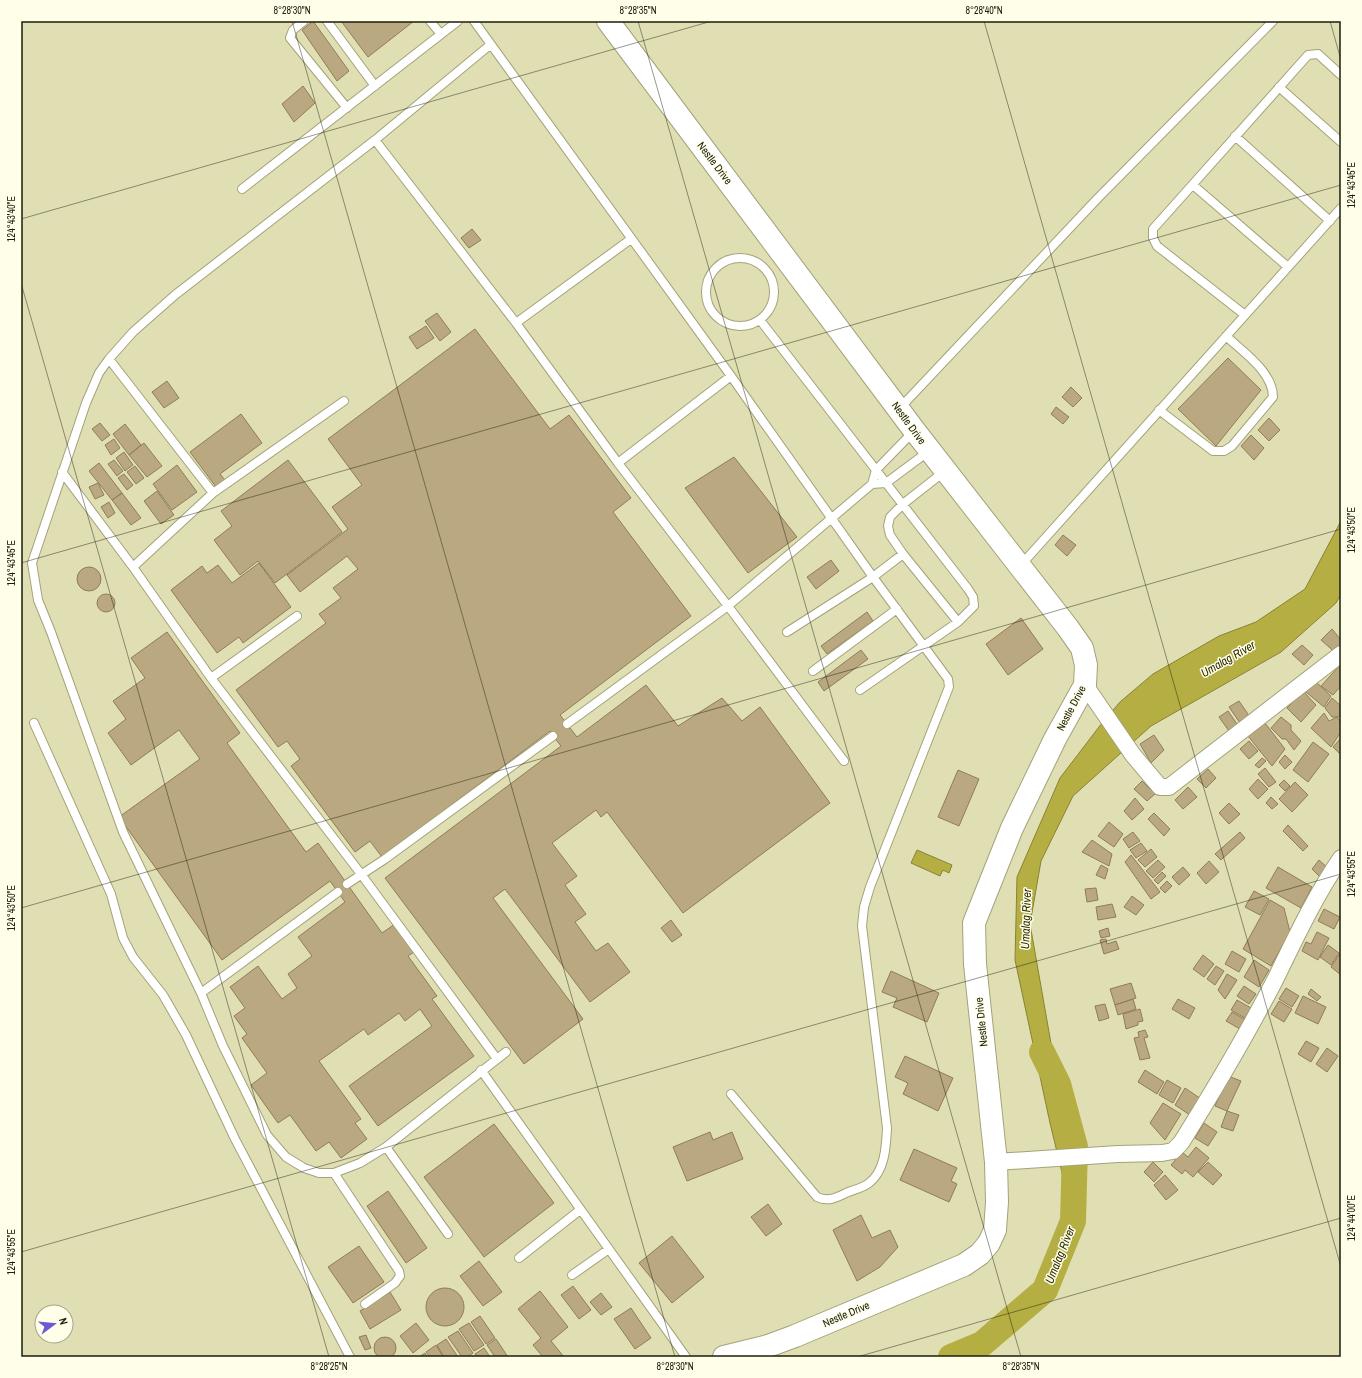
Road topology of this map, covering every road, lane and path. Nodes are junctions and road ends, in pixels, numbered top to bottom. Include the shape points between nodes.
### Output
1 (304, 21) edge
2 (327, 21) edge
3 (430, 21) edge
4 (458, 21) edge
5 (474, 21) edge
6 (608, 21) edge
7 (1273, 21) edge
8 (440, 34) junction
9 (490, 45) junction
10 (1341, 74) edge
11 (375, 86) junction
12 (1279, 87) junction
13 (347, 108) junction
14 (1235, 136) junction
15 (375, 140) junction
16 (1341, 142) edge
17 (1193, 185) junction
18 (242, 189) dead end
19 (1341, 208) edge
20 (1330, 220) junction
21 (632, 239) junction
22 (1288, 267) junction
23 (1245, 315) junction
24 (760, 320) junction
25 (516, 323) junction
26 (1226, 336) junction
27 (109, 359) junction
28 (731, 376) junction
29 (344, 401) dead end
30 (899, 409) junction
31 (1159, 410) junction
32 (914, 430) junction
33 (930, 450) junction
34 (618, 463) junction
35 (876, 470) junction
36 (946, 471) junction
37 (62, 472) junction
38 (886, 483) junction
39 (872, 484) junction
40 (213, 493) junction
41 (903, 504) junction
42 (831, 518) junction
43 (904, 554) junction
44 (1020, 566) junction
45 (133, 567) junction
46 (873, 577) junction
47 (728, 606) junction
48 (897, 609) junction
49 (297, 616) dead end
50 (958, 622) junction
51 (787, 632) dead end
52 (924, 645) junction
53 (1341, 654) edge
54 (813, 671) dead end
55 (211, 678) junction
56 (860, 690) dead end
57 (1091, 692) junction
58 (34, 724) dead end
59 (567, 724) dead end
60 (553, 736) dead end
61 (844, 761) dead end
62 (1341, 858) edge
63 (361, 874) junction
64 (347, 884) dead end
65 (338, 892) dead end
66 (201, 993) junction
67 (506, 1052) dead end
68 (498, 1059) junction
69 (481, 1070) junction
70 (731, 1094) dead end
71 (386, 1147) junction
72 (996, 1162) junction
73 (334, 1173) junction
74 (580, 1210) junction
75 (448, 1234) dead end
76 (609, 1249) junction
77 (519, 1258) dead end
78 (572, 1275) dead end
79 (365, 1304) dead end
80 (350, 1357) edge
81 (686, 1357) edge
82 (724, 1357) edge

1 - 13 lane via 293,30 290,38
2 - 11 lane
3 - 8 lane
4 - 8 lane
5 - 9 lane
6 - 30 street, Nestle Drive
7 - 30 lane via 1098,198
8 - 11 lane
9 - 15 lane
9 - 21 lane
10 - 12 lane via 1318,54 1308,55
11 - 13 lane
12 - 14 lane
12 - 16 lane
13 - 18 lane
14 - 17 lane
14 - 20 lane
15 - 25 lane
15 - 27 lane via 175,295 133,332
17 - 22 lane
17 - 23 lane via 1153,229 1153,238 1157,246
19 - 20 lane
20 - 22 lane
21 - 25 lane
21 - 28 lane
22 - 23 lane
23 - 26 lane
24 - 24 lane via 771,307 774,291 770,275 758,263 743,258 726,260 713,270 706,285 707,302 712,311 729,325 746,326
24 - 35 lane
25 - 34 lane
26 - 31 lane
26 - 31 lane via 1262,370 1273,391 1273,397 1232,446 1224,451 1213,451
27 - 37 lane via 99,373 86,403
27 - 40 lane
28 - 34 lane
28 - 42 lane
29 - 40 lane
30 - 32 street, Nestle Drive
31 - 44 lane
32 - 33 street, Nestle Drive
32 - 35 lane
33 - 36 street, Nestle Drive
33 - 38 lane
34 - 47 lane
35 - 38 lane
35 - 39 lane
36 - 41 lane
36 - 44 street, Nestle Drive
37 - 45 lane
37 - 66 lane via 32,563 38,600 124,832
38 - 39 lane
38 - 41 lane
39 - 42 lane
40 - 45 lane
41 - 43 lane via 890,517 888,526 890,535
41 - 50 lane via 973,597 974,606
42 - 46 lane
42 - 47 lane
43 - 46 lane
43 - 50 lane
44 - 57 street, Nestle Drive via 1082,648
45 - 55 lane
46 - 48 lane
46 - 51 lane
47 - 59 lane
47 - 61 lane
48 - 52 lane
48 - 54 lane
49 - 55 lane
50 - 52 lane
52 - 56 lane
52 - 70 lane via 946,674 949,686 870,887 862,926 887,1128 885,1152 879,1171 869,1183 838,1197 824,1200 817,1197
53 - 57 street via 1169,787 1160,787 1134,755
55 - 63 lane
57 - 72 street, Nestle Drive via 1055,739 1012,828 974,922 975,964
58 - 80 lane via 111,894 123,938 133,958 163,995 186,1034 235,1139
60 - 63 lane via 398,850
62 - 72 street via 1326,881 1241,1044 1181,1143 1172,1151 1162,1154 1118,1154
63 - 64 lane
63 - 68 lane
65 - 66 lane
66 - 73 lane via 223,1046 267,1135 286,1157 304,1168
67 - 68 lane
68 - 69 lane
69 - 71 lane
69 - 74 lane
71 - 73 lane via 360,1163
71 - 75 lane
72 - 82 street, Nestle Drive via 995,1230 989,1243 964,1265 795,1336
73 - 79 lane via 399,1271 400,1276 395,1283
74 - 76 lane
74 - 77 lane
76 - 78 lane
76 - 81 lane

